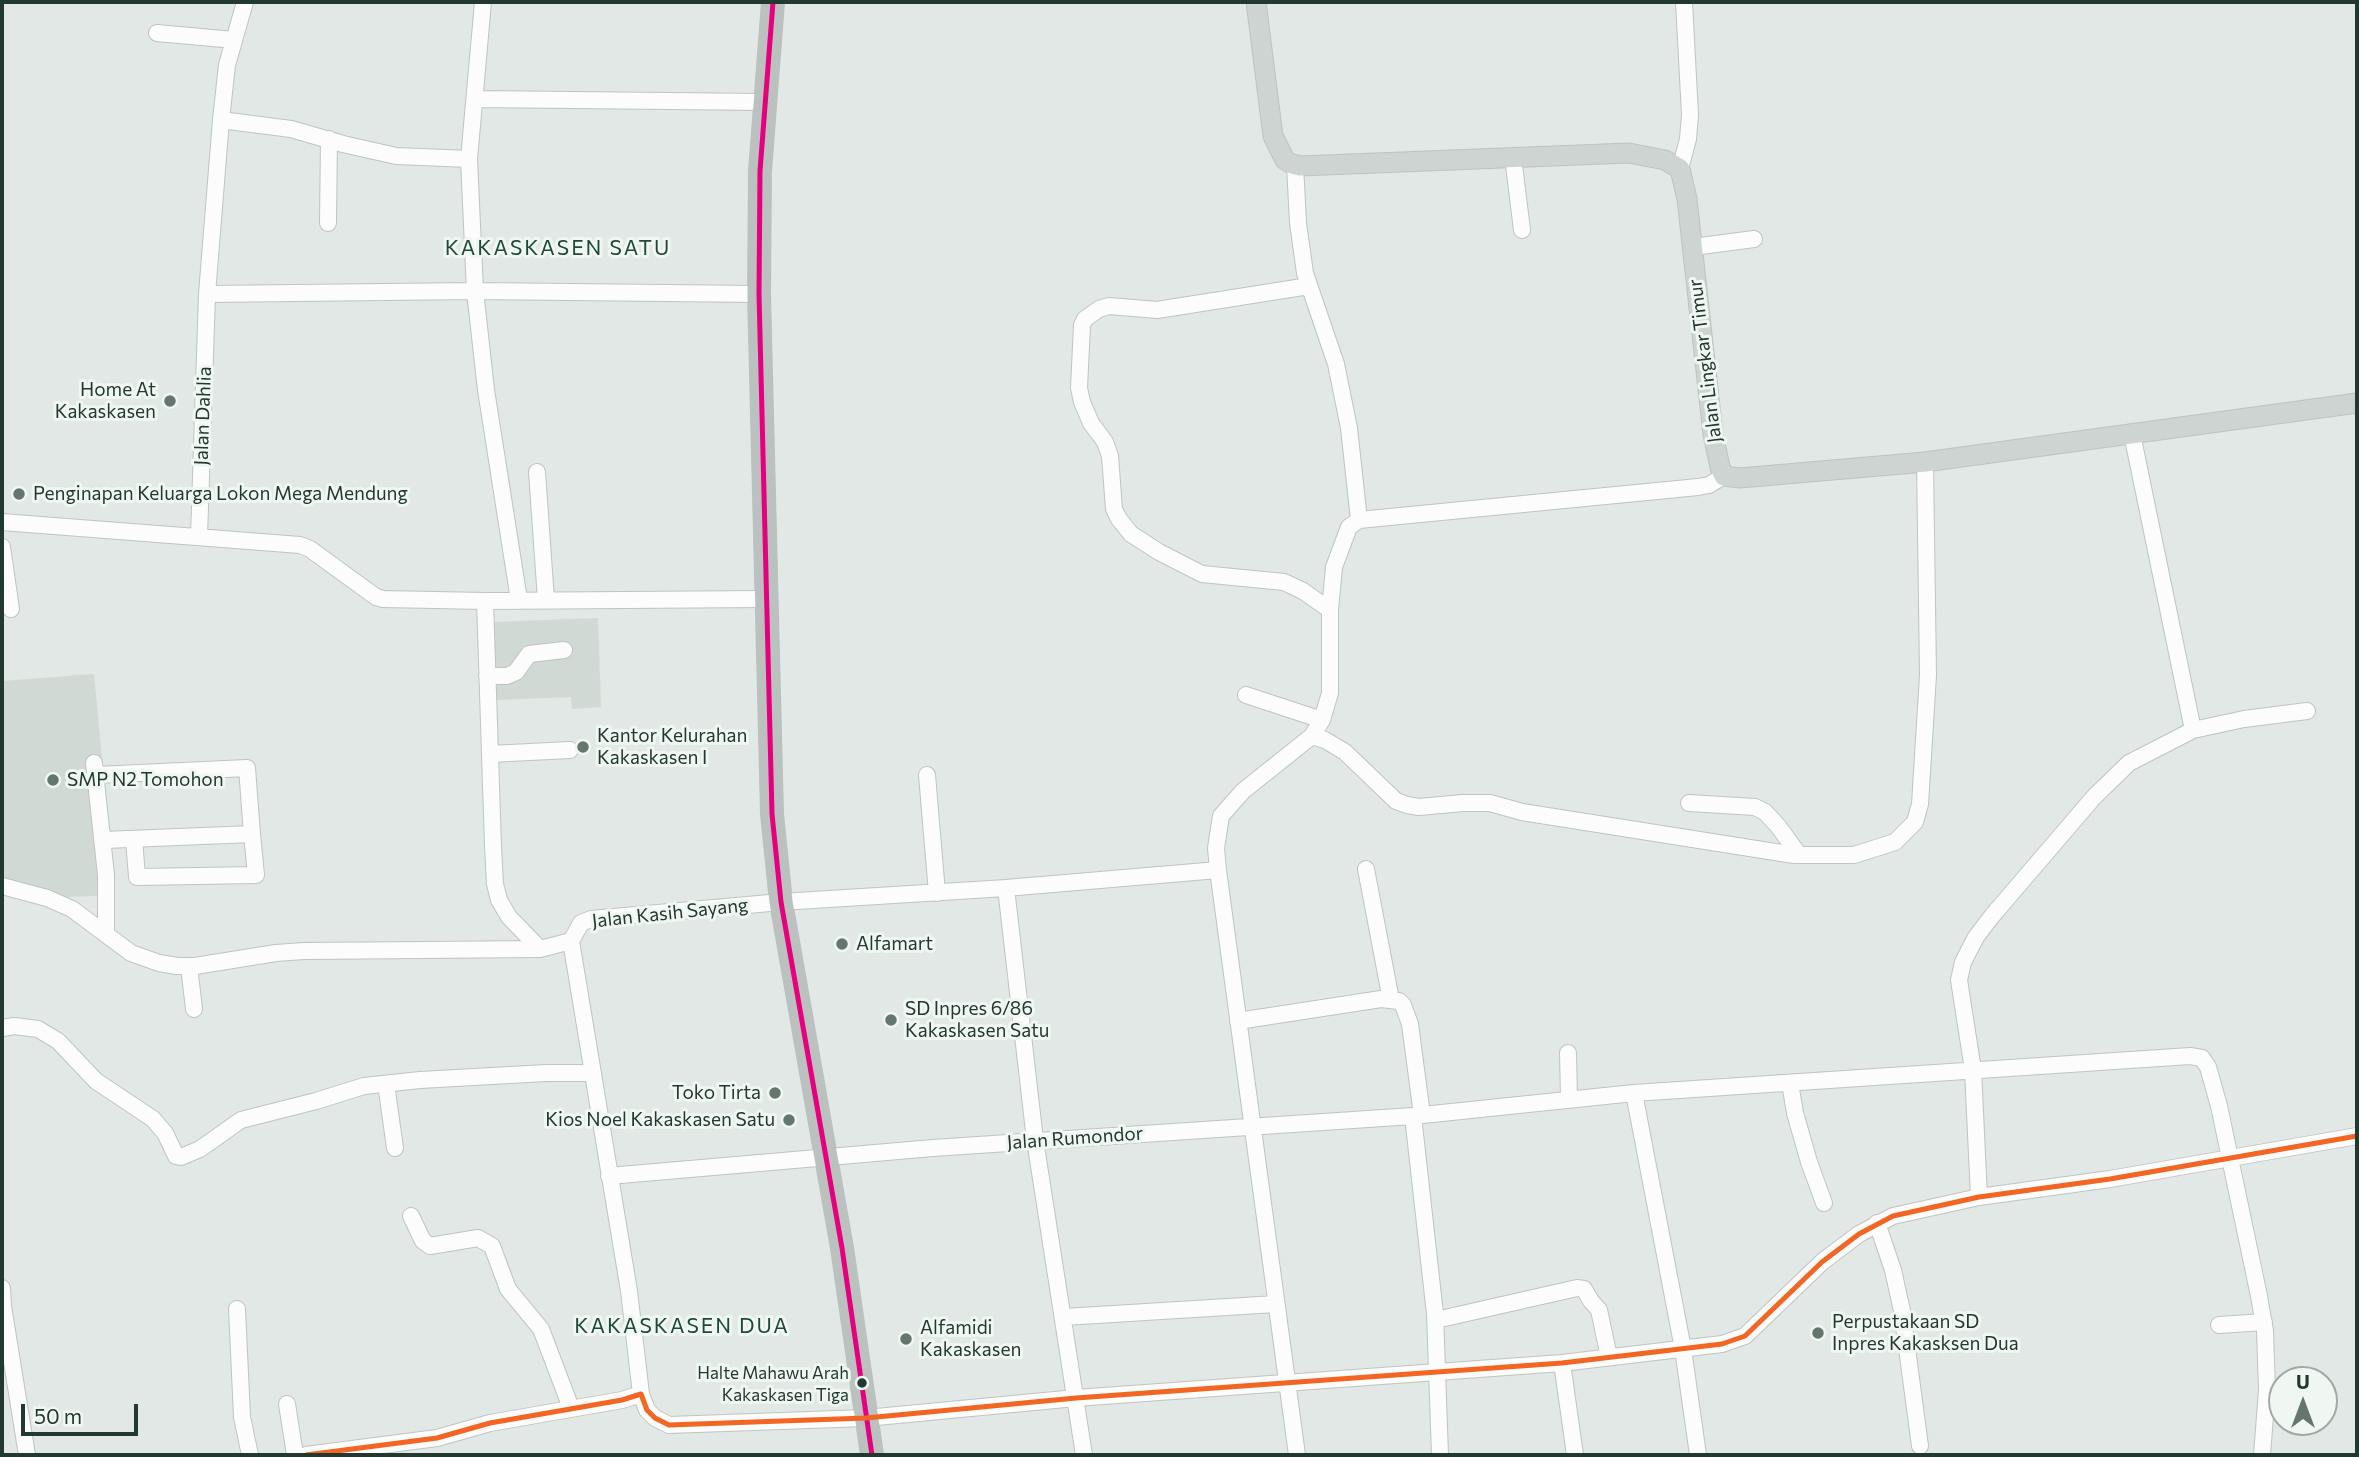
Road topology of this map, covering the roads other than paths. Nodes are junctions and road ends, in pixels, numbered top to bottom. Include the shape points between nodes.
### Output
1 (245, 2) edge
2 (483, 2) edge
3 (773, 2) edge
4 (1256, 2) edge
5 (1685, 2) edge
6 (157, 33) dead end
7 (234, 40) junction
8 (475, 99) junction
9 (765, 102) junction
10 (221, 120) junction
11 (330, 139) junction
12 (1513, 157) junction
13 (469, 159) junction
14 (1295, 165) junction
15 (1680, 169) junction
16 (328, 223) dead end
17 (1521, 230) dead end
18 (1754, 239) dead end
19 (1693, 247) junction
20 (1309, 286) junction
21 (475, 291) junction
22 (207, 294) junction
23 (759, 295) junction
24 (2357, 403) edge
25 (2132, 434) junction
26 (1925, 462) junction
27 (537, 471) dead end
28 (1724, 476) junction
29 (1359, 520) junction
30 (2, 522) edge
31 (199, 537) junction
32 (2, 547) edge
33 (765, 599) junction
34 (519, 600) junction
35 (546, 600) junction
36 (485, 601) junction
37 (11, 609) dead end
38 (1330, 610) junction
39 (564, 650) dead end
40 (487, 676) junction
41 (1246, 695) dead end
42 (2307, 711) dead end
43 (1322, 720) junction
44 (2193, 730) junction
45 (1312, 736) junction
46 (570, 750) dead end
47 (490, 754) junction
48 (927, 775) dead end
49 (1689, 803) dead end
50 (252, 834) junction
51 (134, 839) junction
52 (104, 840) junction
53 (1799, 855) junction
54 (1366, 869) dead end
55 (1218, 870) junction
56 (2, 886) edge
57 (1006, 888) junction
58 (937, 892) junction
59 (781, 902) junction
60 (106, 934) junction
61 (571, 941) junction
62 (540, 949) junction
63 (189, 965) junction
64 (1391, 1000) junction
65 (194, 1009) dead end
66 (1238, 1021) junction
67 (2, 1028) edge
68 (1569, 1053) dead end
69 (1973, 1070) junction
70 (593, 1073) junction
71 (1790, 1083) junction
72 (386, 1084) junction
73 (1634, 1093) junction
74 (1569, 1099) junction
75 (1418, 1115) junction
76 (1251, 1126) junction
77 (2357, 1136) edge
78 (1035, 1140) junction
79 (395, 1148) dead end
80 (825, 1157) junction
81 (2229, 1159) junction
82 (609, 1176) junction
83 (1979, 1197) junction
84 (1824, 1203) dead end
85 (411, 1216) dead end
86 (1877, 1223) junction
87 (2, 1288) edge
88 (1276, 1304) junction
89 (2, 1306) edge
90 (237, 1309) dead end
91 (1064, 1317) junction
92 (1436, 1320) junction
93 (2263, 1322) junction
94 (2220, 1325) dead end
95 (1683, 1349) junction
96 (1609, 1357) junction
97 (1562, 1363) junction
98 (1438, 1373) junction
99 (1287, 1384) junction
100 (641, 1394) junction
101 (1076, 1398) junction
102 (287, 1404) dead end
103 (571, 1408) junction
104 (866, 1418) junction
105 (1920, 1446) dead end
106 (316, 1454) edge
107 (27, 1455) edge
108 (250, 1455) edge
109 (295, 1455) edge
110 (872, 1455) edge
111 (1084, 1455) edge
112 (1297, 1455) edge
113 (1440, 1455) edge
114 (1575, 1455) edge
115 (1698, 1455) edge
116 (2262, 1455) edge

1 - 7 street, Jalan Dahlia
2 - 8 street
3 - 9 highway
4 - 14 main road via 1273,136 1285,160
5 - 15 street via 1690,115
6 - 7 street
7 - 10 street, Jalan Dahlia
8 - 9 street
8 - 13 street
9 - 23 highway
10 - 11 street
10 - 22 street, Jalan Dahlia
11 - 13 street via 396,156
11 - 16 street
12 - 14 main road
12 - 15 main road via 1629,153 1665,160
12 - 17 street
13 - 21 street
14 - 20 street via 1298,223
15 - 19 main road, Jalan Lingkar Timur
18 - 19 street
19 - 28 main road, Jalan Lingkar Timur via 1713,434
20 - 29 street via 1336,364 1349,428
20 - 38 street via 1157,310 1099,309 1082,325 1079,388 1091,423 1110,456 1114,509 1131,534 1202,575 1284,582
21 - 22 street
21 - 23 street
21 - 34 street
22 - 31 street, Jalan Dahlia
23 - 33 highway
24 - 25 main road
25 - 26 main road
25 - 44 street
26 - 28 main road
26 - 53 street via 1928,675 1915,822 1895,842 1879,848 1854,855
27 - 35 street
28 - 29 street via 1698,487
29 - 38 street via 1349,527 1334,567
30 - 31 street
31 - 36 street via 300,545 379,598
32 - 37 street
33 - 35 street
33 - 59 highway via 772,814
34 - 35 street
34 - 36 street
36 - 40 street
38 - 43 street via 1330,693
39 - 40 street via 529,654 516,672
40 - 47 street
41 - 43 street
42 - 44 street
43 - 45 street
44 - 69 street via 2129,763 2070,824 1976,937 1959,980
45 - 53 street via 1345,752 1407,805 1490,803 1521,812
45 - 55 street via 1243,791 1221,816
46 - 47 street
47 - 62 street via 499,900
48 - 58 street
49 - 53 street via 1755,807 1778,826
50 - 51 street
50 - 51 street via 256,874 137,877
50 - 52 street via 247,768 95,769
51 - 52 street
52 - 60 street
54 - 64 street
55 - 57 street, Jalan Kasih Sayang
55 - 66 street
56 - 60 street via 72,909
57 - 58 street, Jalan Kasih Sayang
57 - 78 street
58 - 59 street, Jalan Kasih Sayang
59 - 61 street, Jalan Kasih Sayang via 591,919 581,923
59 - 80 highway
60 - 63 street via 149,960
61 - 62 street
61 - 70 street
62 - 63 street via 304,951
63 - 65 street
64 - 66 street
64 - 75 street via 1403,1005 1410,1024
66 - 76 street
67 - 72 street via 38,1029 58,1041 96,1081 153,1119 181,1157 241,1120
68 - 74 street
69 - 71 street, Jalan Rumondor
69 - 81 street, Jalan Rumondor via 2202,1058 2219,1106
69 - 83 street
70 - 72 street
70 - 82 street
71 - 73 street, Jalan Rumondor
71 - 84 street
72 - 79 street
73 - 74 street, Jalan Rumondor
73 - 95 street
74 - 75 street, Jalan Rumondor
75 - 76 street, Jalan Rumondor
75 - 92 street
76 - 78 street, Jalan Rumondor
76 - 88 street
77 - 81 street
78 - 80 street, Jalan Rumondor
78 - 91 street
80 - 82 street, Jalan Rumondor
80 - 104 highway
81 - 83 street
81 - 93 street
82 - 100 street
83 - 86 street
85 - 103 street via 423,1241 430,1245 478,1238 492,1245 508,1289 541,1329
86 - 95 street via 1822,1262 1745,1336
86 - 105 street via 1902,1311
87 - 89 street
88 - 91 street
88 - 99 street
89 - 107 street
90 - 108 street via 242,1417
91 - 101 street
92 - 96 street via 1584,1289 1600,1310
92 - 98 street
93 - 94 street
93 - 116 street via 2267,1390
95 - 96 street
95 - 115 street
96 - 97 street
97 - 98 street
97 - 114 street
98 - 99 street
98 - 113 street
99 - 101 street
99 - 112 street
100 - 103 street
100 - 104 street via 647,1410 669,1425
101 - 104 street
101 - 111 street
102 - 109 street
103 - 106 street via 437,1438
104 - 110 highway

